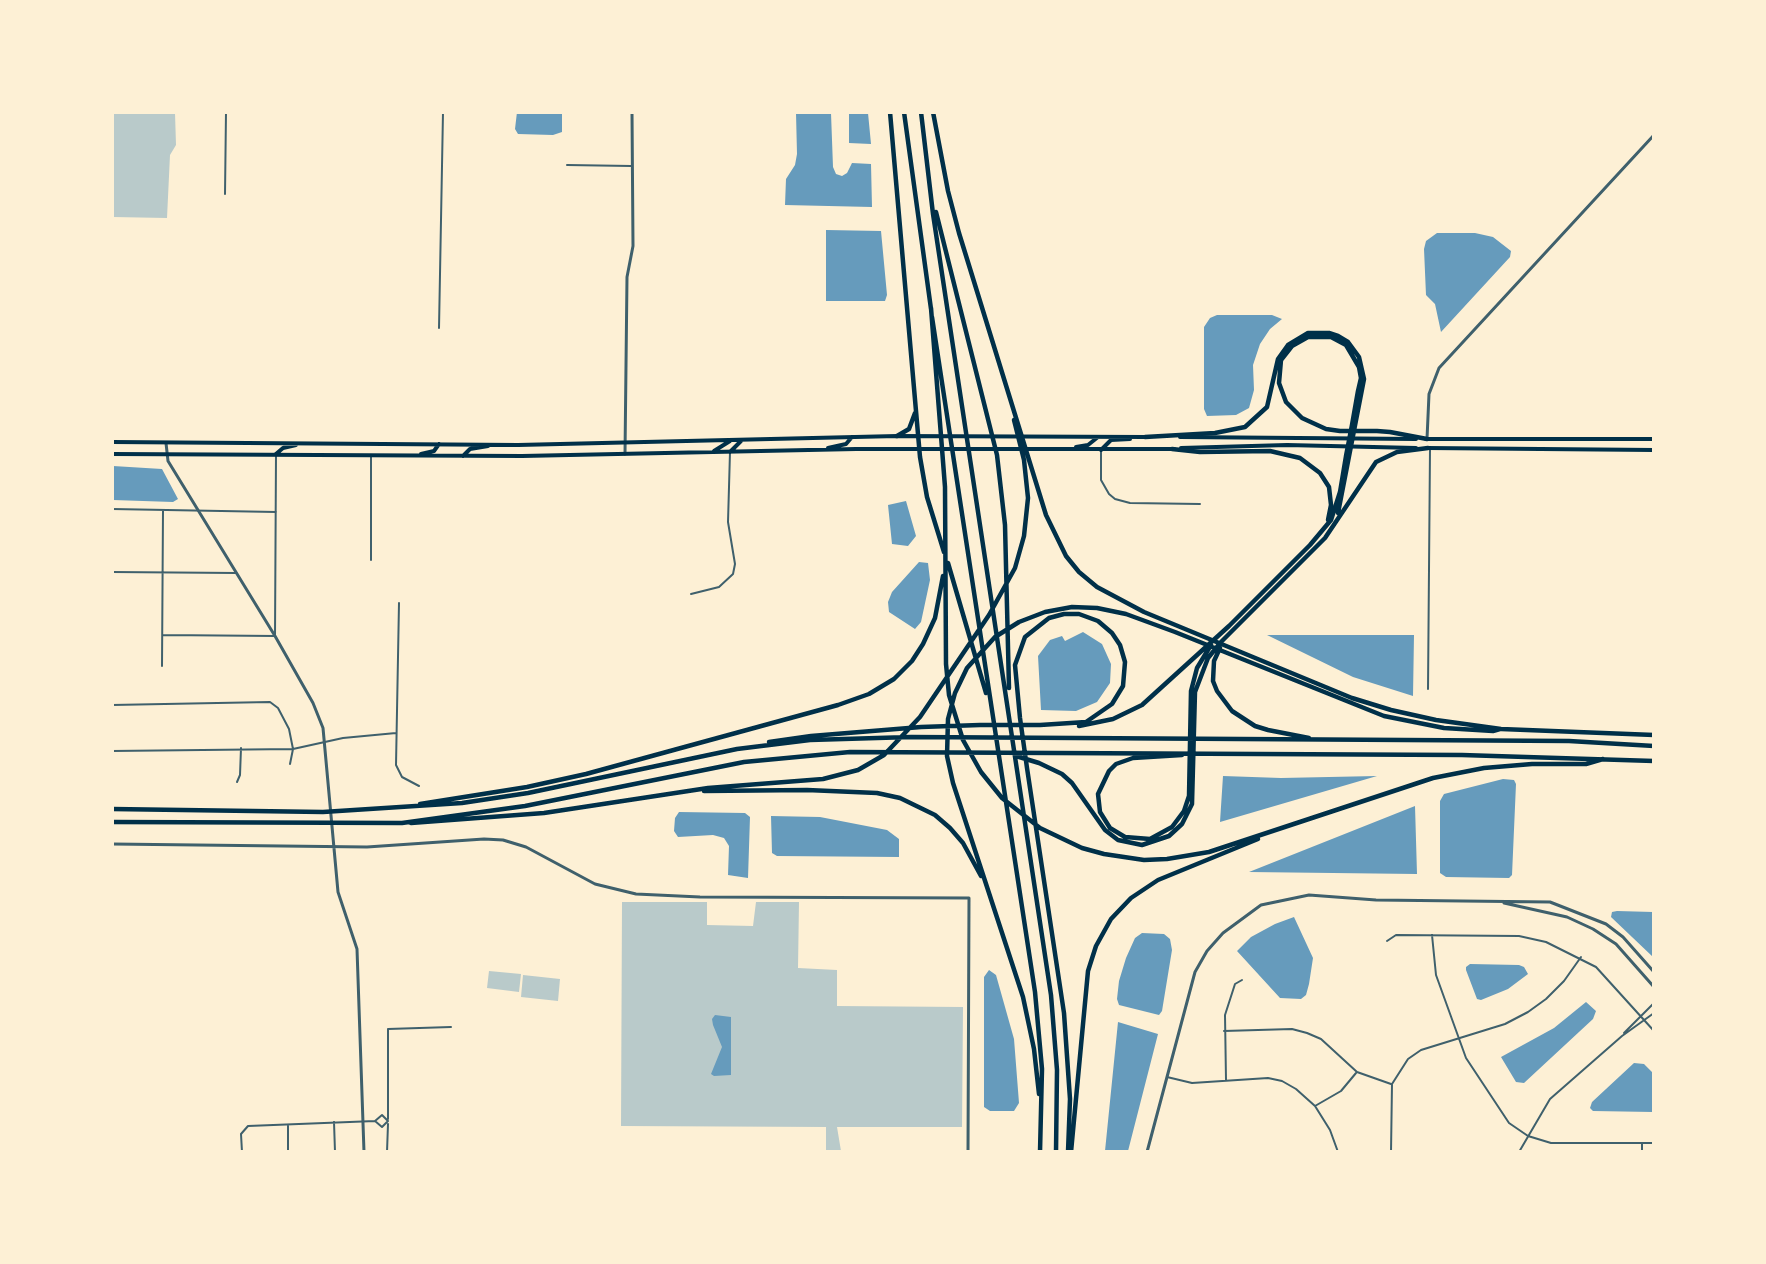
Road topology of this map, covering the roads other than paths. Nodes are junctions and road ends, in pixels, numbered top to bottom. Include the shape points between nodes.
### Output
1 (226, 112) edge
2 (443, 112) edge
3 (632, 112) edge
4 (890, 112) edge
5 (904, 112) edge
6 (921, 112) edge
7 (933, 112) edge
8 (1653, 135) edge
9 (567, 165) dead end
10 (631, 166) junction
11 (928, 174) junction
12 (225, 194) dead end
13 (931, 308) junction
14 (439, 328) dead end
15 (916, 410) junction
16 (1354, 425) junction
17 (897, 436) junction
18 (1098, 436) junction
19 (852, 437) junction
20 (919, 437) junction
21 (994, 437) junction
22 (1145, 437) junction
23 (1427, 439) junction
24 (1653, 439) edge
25 (731, 441) junction
26 (741, 441) junction
27 (112, 442) edge
28 (166, 443) junction
29 (625, 443) junction
30 (317, 444) junction
31 (439, 444) junction
32 (501, 444) junction
33 (1429, 448) junction
34 (996, 449) junction
35 (1068, 449) junction
36 (1172, 449) junction
37 (818, 450) junction
38 (919, 450) junction
39 (1101, 450) junction
40 (1653, 450) edge
41 (729, 452) junction
42 (704, 453) junction
43 (112, 454) edge
44 (167, 454) junction
45 (276, 454) junction
46 (625, 454) junction
47 (371, 455) junction
48 (411, 456) junction
49 (463, 456) junction
50 (1348, 456) junction
51 (1027, 461) junction
52 (1200, 504) dead end
53 (112, 509) edge
54 (163, 510) junction
55 (196, 510) junction
56 (276, 512) junction
57 (1336, 519) junction
58 (1326, 525) junction
59 (946, 531) junction
60 (371, 560) dead end
61 (112, 572) edge
62 (162, 572) junction
63 (236, 573) junction
64 (691, 594) dead end
65 (399, 603) dead end
66 (1229, 626) junction
67 (163, 635) junction
68 (274, 636) junction
69 (1228, 636) junction
70 (162, 666) dead end
71 (1297, 679) junction
72 (1428, 689) dead end
73 (112, 705) edge
74 (993, 717) junction
75 (1011, 717) junction
76 (1040, 725) junction
77 (1192, 727) junction
78 (396, 733) junction
79 (1653, 735) edge
80 (1323, 740) junction
81 (325, 741) junction
82 (1653, 746) edge
83 (241, 748) junction
84 (293, 749) junction
85 (737, 749) junction
86 (112, 751) edge
87 (1005, 752) junction
88 (1210, 753) junction
89 (1609, 758) junction
90 (1653, 761) edge
91 (290, 764) dead end
92 (1192, 765) junction
93 (237, 782) dead end
94 (419, 786) dead end
95 (651, 797) junction
96 (112, 809) edge
97 (394, 809) junction
98 (112, 822) edge
99 (402, 823) junction
100 (1285, 828) junction
101 (112, 844) edge
102 (334, 847) junction
103 (1497, 902) junction
104 (996, 914) junction
105 (1432, 935) junction
106 (1387, 941) dead end
107 (1581, 957) junction
108 (1653, 972) edge
109 (1242, 980) dead end
110 (1653, 987) edge
111 (1653, 1005) edge
112 (1653, 1013) edge
113 (1639, 1015) junction
114 (1644, 1021) junction
115 (451, 1027) dead end
116 (1224, 1031) junction
117 (1653, 1031) edge
118 (1622, 1036) junction
119 (1458, 1038) junction
120 (1357, 1072) junction
121 (1167, 1077) junction
122 (1226, 1080) junction
123 (1392, 1084) junction
124 (1315, 1106) junction
125 (1041, 1112) junction
126 (363, 1121) junction
127 (375, 1121) junction
128 (388, 1121) junction
129 (334, 1122) junction
130 (288, 1125) junction
131 (1528, 1136) junction
132 (1642, 1143) junction
133 (1653, 1143) edge
134 (242, 1152) edge
135 (288, 1152) edge
136 (335, 1152) edge
137 (364, 1152) edge
138 (387, 1152) edge
139 (968, 1152) edge
140 (1040, 1152) edge
141 (1056, 1152) edge
142 (1070, 1152) edge
143 (1146, 1152) edge
144 (1338, 1152) edge
145 (1391, 1152) edge
146 (1519, 1152) edge
147 (1642, 1152) edge

1 - 12 street
2 - 14 street
3 - 10 street
4 - 15 highway
5 - 13 highway
6 - 11 highway
7 - 51 highway via 948,191
8 - 23 street via 1439,368 1429,394
9 - 10 street
10 - 29 street via 633,246 627,278
11 - 21 highway via 950,276
11 - 75 highway
13 - 59 highway
13 - 74 highway
15 - 17 highway via 909,429
15 - 20 highway
16 - 22 highway via 1364,379 1359,357 1348,342 1318,332 1297,338 1282,352 1267,407 1245,427
16 - 23 highway via 1361,378 1353,353 1340,341 1326,336 1297,342 1281,360 1278,379 1286,402 1302,418 1326,429 1390,432
16 - 50 highway
17 - 19 highway
17 - 20 highway
18 - 21 highway
18 - 22 highway
18 - 35 highway via 1088,445
19 - 26 highway
19 - 37 highway via 846,444
20 - 21 highway
20 - 38 highway
21 - 34 highway
22 - 23 highway
22 - 39 highway via 1111,440
23 - 24 highway
25 - 26 highway
25 - 29 highway
25 - 42 highway
26 - 41 highway
27 - 28 highway
28 - 30 highway
28 - 44 street
29 - 32 highway
29 - 46 street
30 - 31 highway
30 - 45 highway via 283,448
31 - 32 highway
31 - 48 highway via 434,451
32 - 49 highway via 470,449
33 - 36 highway via 1287,445
33 - 40 highway
33 - 57 highway via 1397,452 1376,462
33 - 72 street
34 - 35 highway
34 - 38 highway
34 - 75 highway via 1005,525
35 - 39 highway
36 - 39 highway
36 - 58 highway via 1270,450 1300,458 1320,473 1329,488 1331,505
37 - 38 highway
37 - 41 highway
38 - 74 highway via 927,497
39 - 52 street via 1101,480 1108,494 1116,499 1130,503
41 - 42 highway
41 - 64 street via 728,522 733,574 719,587
42 - 46 highway
43 - 44 highway
44 - 45 highway
44 - 55 street
45 - 47 highway
45 - 56 street
46 - 49 highway
47 - 48 highway
47 - 60 street
48 - 49 highway
50 - 57 highway
50 - 58 highway via 1338,501
51 - 71 highway via 1056,539 1079,572 1119,600
51 - 95 highway via 1028,516 1015,567 989,615 909,731 884,755 858,770 823,779 741,784
53 - 54 street
54 - 55 street
54 - 62 street
55 - 56 street
55 - 63 street
56 - 68 street
57 - 69 highway via 1325,538
58 - 66 highway
59 - 97 highway via 935,618 912,661 889,683 857,699 586,774
59 - 100 highway via 949,695 963,740 1002,798 1040,828 1082,848 1124,858 1167,859 1209,852
61 - 62 street
62 - 63 street
62 - 67 street
63 - 68 street
65 - 78 street
66 - 76 highway via 1158,692 1128,712 1095,724
66 - 77 highway via 1197,668 1191,691
67 - 68 street
67 - 70 street
68 - 81 street via 313,703
69 - 77 highway via 1208,658 1198,681
69 - 80 highway via 1217,652 1212,672 1224,702 1255,726
71 - 79 highway via 1349,704 1412,723 1493,731
71 - 104 highway via 1148,622 1097,608 1044,612 995,637 976,656 961,680 951,706 947,756
73 - 84 street via 270,702 284,718
74 - 125 highway via 1035,992 1042,1068
75 - 141 highway via 1055,1033
76 - 85 highway via 948,726 811,735
76 - 142 highway via 1086,722 1106,710 1117,697 1125,676 1124,656 1112,633 1098,621 1079,614 1049,618 1030,631 1019,647 1015,665 1064,1013
77 - 92 highway
78 - 81 street
78 - 94 street via 398,770 402,777
80 - 82 highway via 1569,741
80 - 85 highway via 911,737 810,740
81 - 84 street
81 - 102 street
83 - 84 street
83 - 86 street
83 - 93 street
84 - 91 street
85 - 97 highway via 528,793
87 - 88 highway
87 - 92 highway via 1062,774 1105,830 1118,840 1133,844 1160,841 1182,824 1194,797
87 - 99 highway via 850,752 767,759 525,806
88 - 89 highway
88 - 92 highway via 1133,758 1116,764 1104,778 1098,794 1104,820 1118,834 1133,839 1150,839 1167,831 1179,820 1188,802
89 - 90 highway
89 - 100 highway via 1586,764 1532,764 1458,773 1410,785
95 - 99 highway via 544,813
95 - 104 highway via 708,791 785,790 877,793 900,798 935,815 963,843
96 - 97 highway
98 - 99 highway
100 - 142 highway via 1158,880 1131,898 1111,919 1088,971
101 - 102 street
102 - 126 street via 338,892 357,949
102 - 139 street via 476,838 502,840 526,847 595,884 654,895 953,900 969,897
103 - 108 street via 1550,902 1589,916 1623,937
103 - 110 street via 1566,917 1593,929 1616,944
103 - 121 street via 1309,895 1261,905 1223,933 1195,972
104 - 125 highway via 1029,1023
105 - 106 street via 1396,935
105 - 107 street via 1519,936
105 - 119 street via 1432,961
107 - 113 street via 1596,967
107 - 119 street via 1546,999 1528,1012 1505,1024
109 - 116 street via 1235,984 1229,997
111 - 113 street
112 - 114 street
113 - 114 street
113 - 118 street
114 - 117 street
114 - 118 street
115 - 128 street via 388,1029
116 - 120 street via 1307,1032 1321,1039
116 - 122 street
118 - 131 street via 1550,1099
119 - 123 street via 1421,1050 1408,1059
119 - 131 street via 1466,1058 1509,1123
120 - 123 street
120 - 124 street via 1341,1091
121 - 122 street via 1192,1083
121 - 143 street
122 - 124 street via 1282,1081
123 - 145 street
124 - 144 street
125 - 140 highway
126 - 127 street
126 - 129 street
126 - 137 street
127 - 128 street via 382,1127
127 - 128 street via 381,1115
128 - 138 street
129 - 130 street
129 - 136 street
130 - 134 street via 244,1129
130 - 135 street
131 - 132 street via 1551,1143
131 - 146 street
132 - 133 street
132 - 147 street

